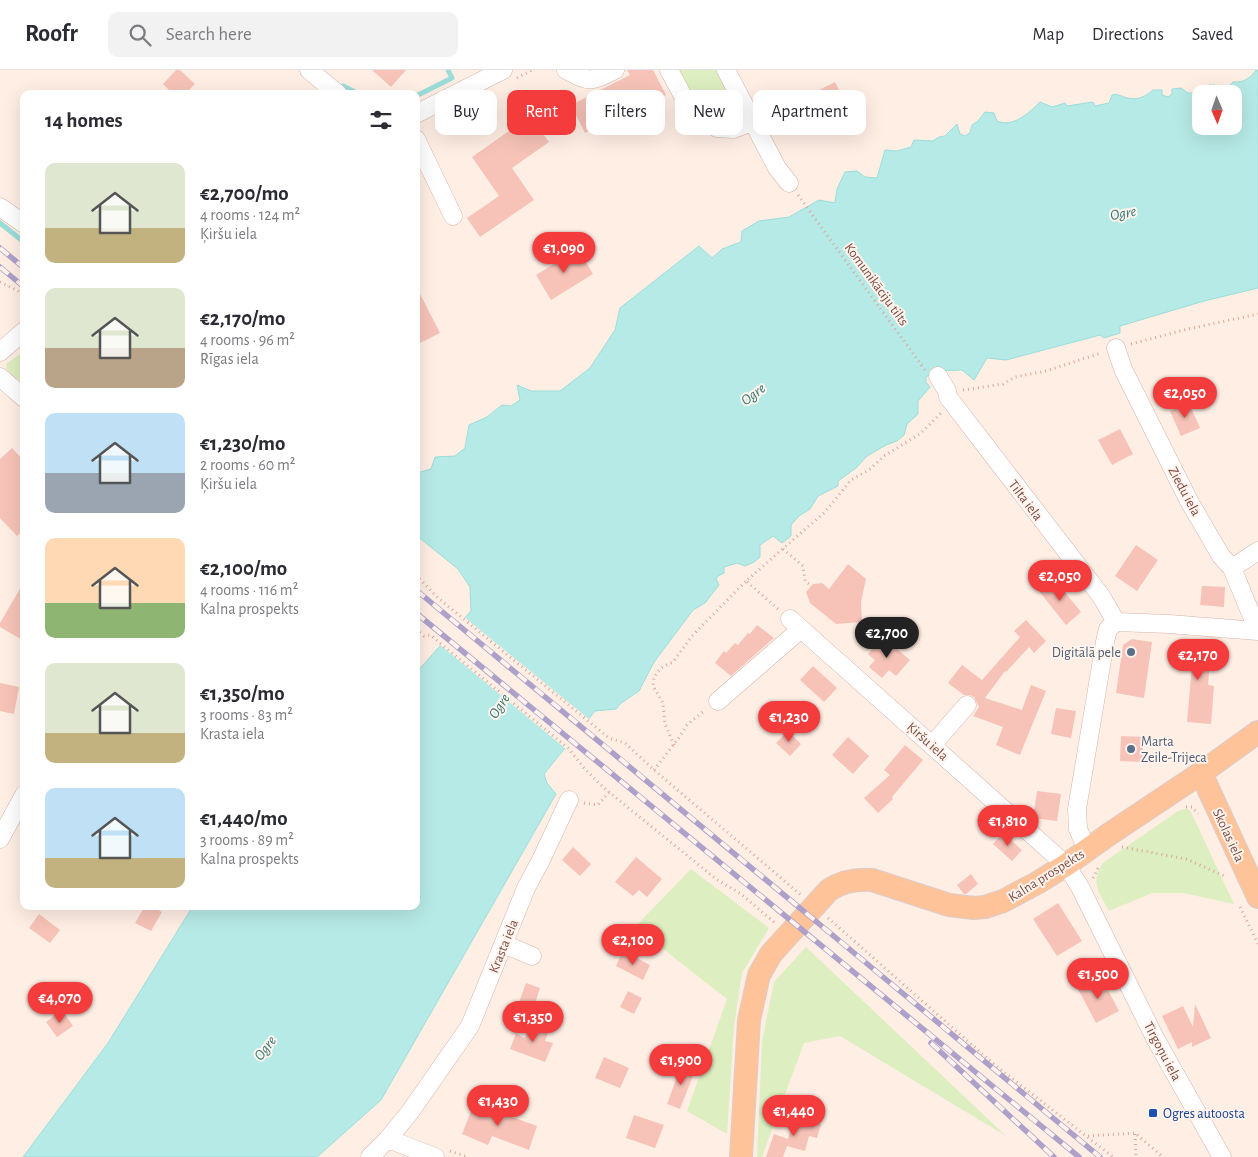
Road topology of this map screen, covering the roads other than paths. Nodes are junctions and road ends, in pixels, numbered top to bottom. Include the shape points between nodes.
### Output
1 (309, 70) edge
2 (503, 70) edge
3 (566, 70) edge
4 (616, 70) edge
5 (669, 70) edge
6 (726, 70) edge
7 (333, 90) edge
8 (420, 112) edge
9 (752, 122) junction
10 (420, 147) edge
11 (789, 183) dead end
12 (0, 207) edge
13 (453, 216) dead end
14 (20, 221) edge
15 (20, 334) edge
16 (1116, 348) road end
17 (0, 352) edge
18 (0, 377) edge
19 (934, 377) road end
20 (20, 394) edge
21 (1258, 551) edge
22 (1232, 568) junction
23 (1116, 622) junction
24 (1258, 631) edge
25 (718, 701) road end
26 (967, 705) dead end
27 (1258, 732) edge
28 (932, 745) junction
29 (1201, 773) junction
30 (569, 800) dead end
31 (20, 802) edge
32 (0, 839) edge
33 (1087, 850) junction
34 (1066, 865) junction
35 (1258, 897) edge
36 (504, 944) junction
37 (532, 956) dead end
38 (388, 1139) junction
39 (370, 1157) edge
40 (434, 1157) edge
41 (741, 1157) edge
42 (1222, 1157) edge

1 - 7 street
2 - 8 street
3 - 4 street via 586,80 594,80
5 - 9 street via 690,109 717,128 733,129
6 - 9 street
9 - 11 street via 776,168
10 - 13 street
12 - 14 street
15 - 17 street
16 - 22 street, Ziedu iela via 1189,501 1221,556
18 - 20 street
19 - 23 street, Tilta iela via 1101,596
21 - 22 street
22 - 24 street, Ziedu iela
23 - 24 street
23 - 33 street via 1108,630 1105,642 1077,809 1078,829
25 - 28 street, Ķiršu iela via 795,624
26 - 28 street
27 - 29 main road, Kalna prospekts
28 - 34 street, Ķiršu iela
29 - 33 main road, Kalna prospekts
29 - 35 main road, Skolas iela
30 - 36 street, Krasta iela via 526,888
31 - 32 street
33 - 34 main road, Kalna prospekts
34 - 41 main road, Kalna prospekts via 1003,902 974,908 949,905 872,880 861,879 837,885 822,908 788,934 759,975 749,1020
34 - 42 street, Tirgoņu iela via 1156,1040
36 - 37 street
36 - 38 street, Krasta iela via 470,1026
38 - 39 street, Krasta iela
38 - 40 street

